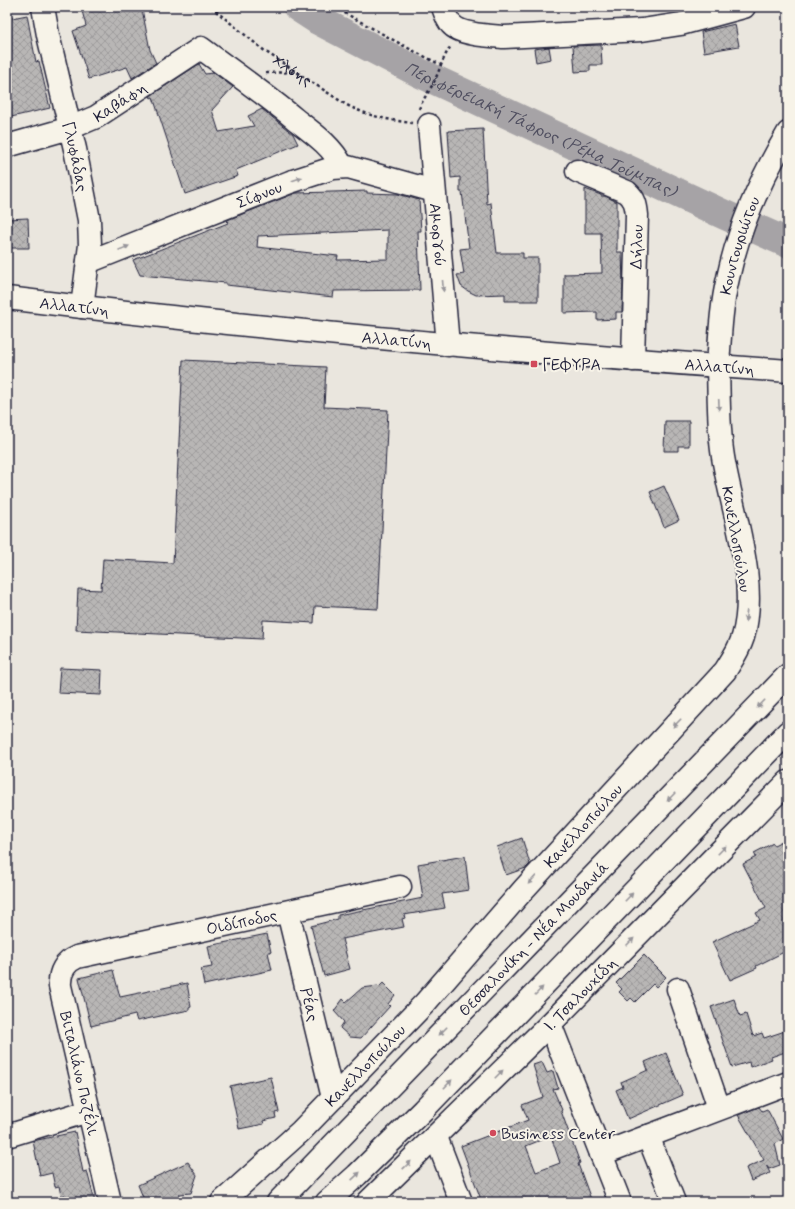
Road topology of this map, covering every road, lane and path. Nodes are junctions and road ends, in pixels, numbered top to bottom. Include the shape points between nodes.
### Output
1 (43, 7) edge
2 (212, 7) edge
3 (334, 7) edge
4 (443, 7) edge
5 (744, 7) edge
6 (462, 31) junction
7 (440, 65) junction
8 (418, 120) junction
9 (70, 128) junction
10 (788, 133) edge
11 (7, 146) edge
12 (342, 166) junction
13 (577, 171) dead end
14 (434, 192) junction
15 (88, 262) junction
16 (7, 298) edge
17 (82, 307) junction
18 (448, 345) junction
19 (633, 360) junction
20 (718, 366) junction
21 (788, 371) edge
22 (788, 675) edge
23 (788, 732) edge
24 (788, 782) edge
25 (400, 887) dead end
26 (288, 912) junction
27 (83, 956) joint
28 (678, 989) dead end
29 (550, 1024) junction
30 (788, 1083) edge
31 (334, 1098) junction
32 (719, 1108) junction
33 (88, 1111) junction
34 (346, 1131) junction
35 (7, 1136) edge
36 (436, 1136) junction
37 (648, 1136) junction
38 (601, 1154) junction
39 (110, 1202) edge
40 (222, 1202) edge
41 (265, 1202) edge
42 (278, 1202) edge
43 (328, 1202) edge
44 (368, 1202) edge
45 (461, 1202) edge
46 (620, 1202) edge
47 (674, 1202) edge

1 - 9 main road, Γλυφάδας
2 - 8 path, Χλόης via 266,52 358,112 381,119
3 - 7 path
4 - 6 main road via 452,26
5 - 6 main road via 681,24 642,30 504,37
6 - 7 path
7 - 8 path via 431,89 422,102
8 - 14 main road, Αμοργού
9 - 11 main road, Καβάφη
9 - 12 main road, Καβάφη via 106,111 201,48 319,138 335,154
9 - 15 main road, Γλυφάδας via 90,220
10 - 20 main road, Κουντουριώτου via 759,185 737,244 724,298
12 - 14 main road, Σίφνου
15 -> 12 main road, Σίφνου via 290,182
13 - 19 main road, Δήλου via 627,192 633,197 636,205
14 -> 18 main road, Αμοργού
15 - 17 main road, Γλυφάδας
16 - 17 main road, Αλλατίνη
17 - 18 main road, Αλλατίνη
18 - 19 main road, Αλλατίνη
19 - 20 main road, Αλλατίνη
20 - 21 main road, Αλλατίνη
20 -> 31 main road, Κανελλοπούλου via 723,456 742,550 748,596 743,636 736,654 724,672 524,889 425,1003
22 -> 34 main road, Θεσσαλονίκη - Νέα Μουδανιά
43 -> 23 main road via 423,1110
29 -> 24 main road, Ι. Τσαλουχίδη
25 - 26 main road, Οιδίποδος
26 - 27 main road, Οιδίποδος
26 - 31 main road, Ρέας
27 - 33 main road, Βιταλιάνο Ποζέλι via 67,963 59,979
28 - 32 main road
36 -> 29 main road, Ι. Τσαλουχίδη
29 - 38 main road
30 - 32 main road
31 - 40 main road, Κανελλοπούλου
32 - 37 main road
33 - 35 main road
33 - 39 main road, Βιταλιάνο Ποζέλι
34 - 41 main road
34 - 42 main road, Θεσσαλονίκη - Νέα Μουδανιά
44 -> 36 main road, Ι. Τσαλουχίδη
36 - 45 main road
37 - 38 main road
37 - 47 main road
38 - 46 main road

